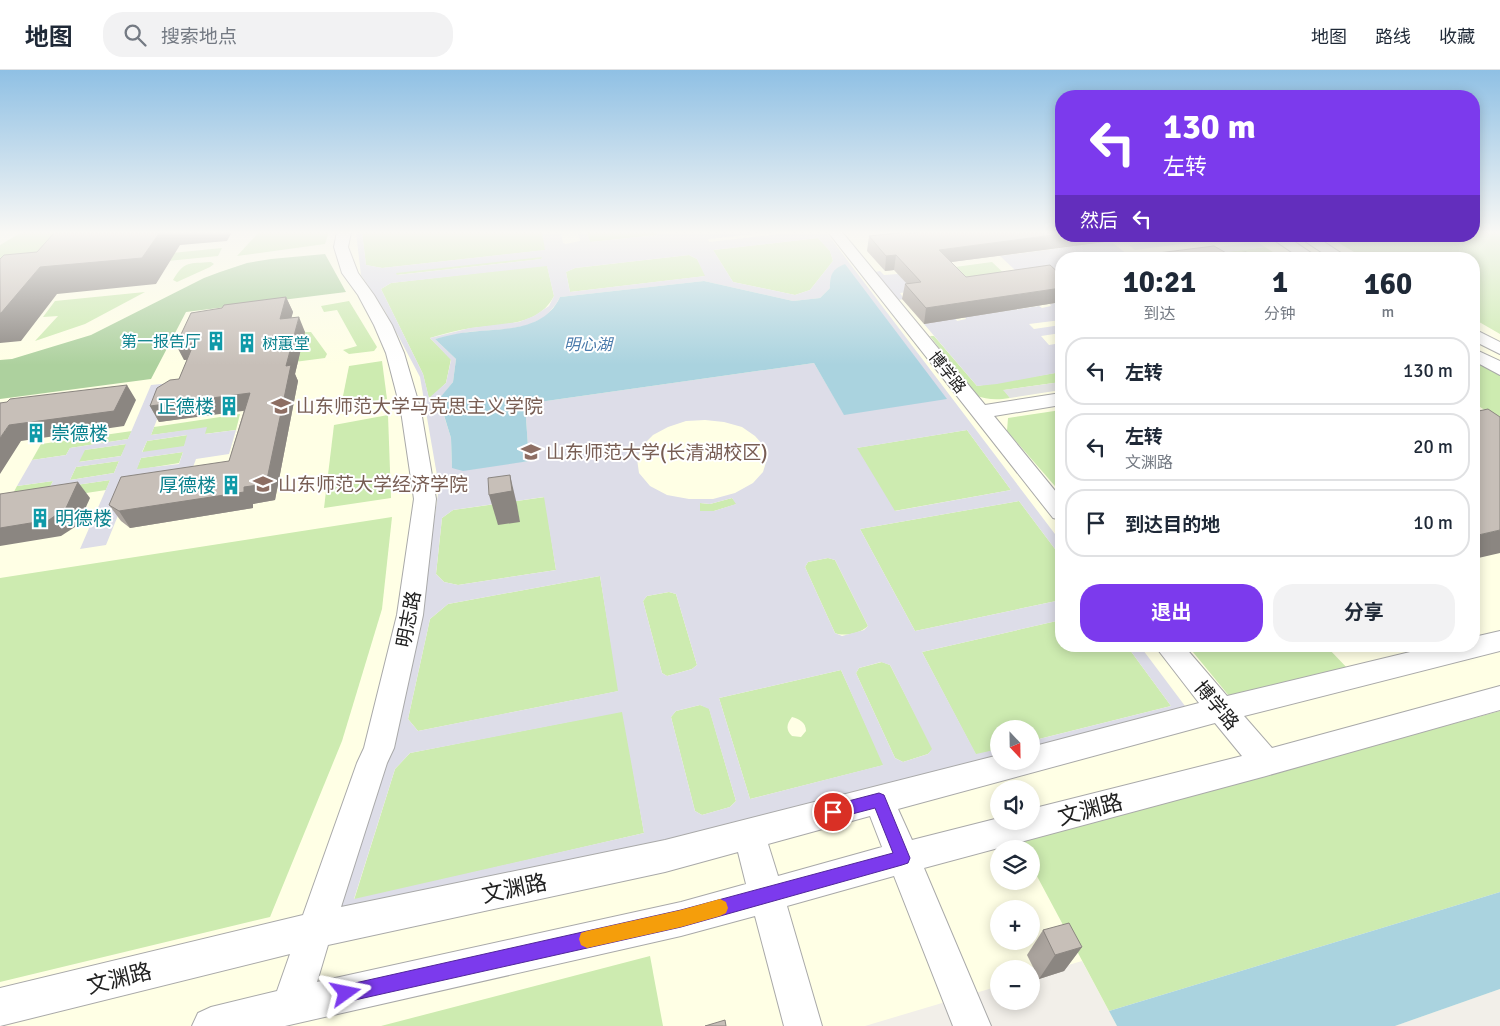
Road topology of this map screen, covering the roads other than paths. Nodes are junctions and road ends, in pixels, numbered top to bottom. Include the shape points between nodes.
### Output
1 (353, 277) edge
2 (871, 277) edge
3 (1480, 337) edge
4 (1500, 349) edge
5 (1480, 357) edge
6 (1500, 369) edge
7 (1055, 400) edge
8 (980, 412) junction
9 (1055, 506) edge
10 (1500, 641) edge
11 (1480, 646) edge
12 (1173, 652) edge
13 (1455, 652) edge
14 (1500, 698) edge
15 (1220, 710) junction
16 (1040, 758) edge
17 (1266, 763) junction
18 (991, 770) edge
19 (879, 800) junction
20 (750, 833) junction
21 (902, 858) junction
22 (766, 895) junction
23 (315, 930) junction
24 (290, 1006) junction
25 (0, 1007) edge
26 (212, 1026) edge
27 (803, 1026) edge
28 (972, 1026) edge

1 - 23 street, 明志路 via 384,325 395,353 411,411 425,500 410,615 380,748 372,762
2 - 8 street, 博学路
3 - 4 street
5 - 6 street
7 - 8 street
8 - 9 street, 博学路
10 - 11 street
12 - 15 street, 博学路
13 - 15 street
14 - 17 street, 文渊路
15 - 16 street
15 - 17 street, 博学路
17 - 21 street, 文渊路
18 - 19 street, 文渊路
19 - 20 street, 文渊路
19 - 21 street
20 - 22 street
20 - 23 street, 文渊路 via 665,856
21 - 22 street, 文渊路
21 - 28 street
22 - 24 street, 文渊路 via 681,919
22 - 27 street
23 - 24 street, 明志路
23 - 25 street, 文渊路
24 - 26 street, 文渊路

